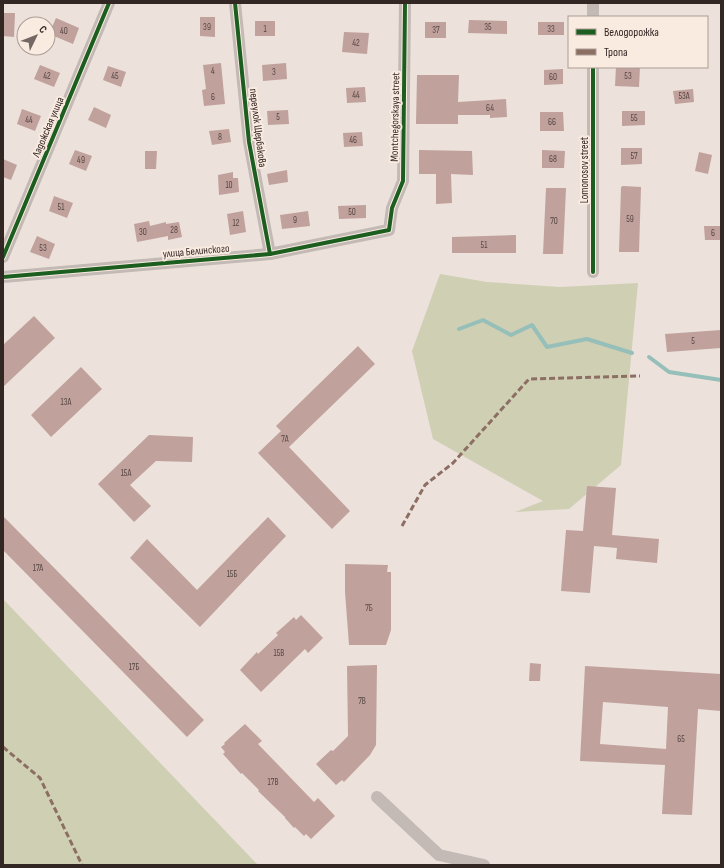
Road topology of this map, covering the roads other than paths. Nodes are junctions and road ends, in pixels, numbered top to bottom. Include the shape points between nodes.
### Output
1 (110, 3) edge
2 (235, 3) edge
3 (405, 3) edge
4 (592, 3) edge
5 (593, 16) edge
6 (593, 68) edge
7 (389, 230) joint
8 (270, 254) junction
9 (3, 257) edge
10 (594, 272) dead end
11 (3, 277) edge
12 (378, 797) dead end
13 (484, 865) edge

1 - 9 street, Ладожская улица
2 - 8 street, переулок Щербакова via 249,142
3 - 7 street, Montchegorskaya street via 403,181 392,208
4 - 5 street
6 - 10 street, Lomonosov street
7 - 8 street, улица Белинского
8 - 11 street, улица Белинского
12 - 13 street via 438,855

